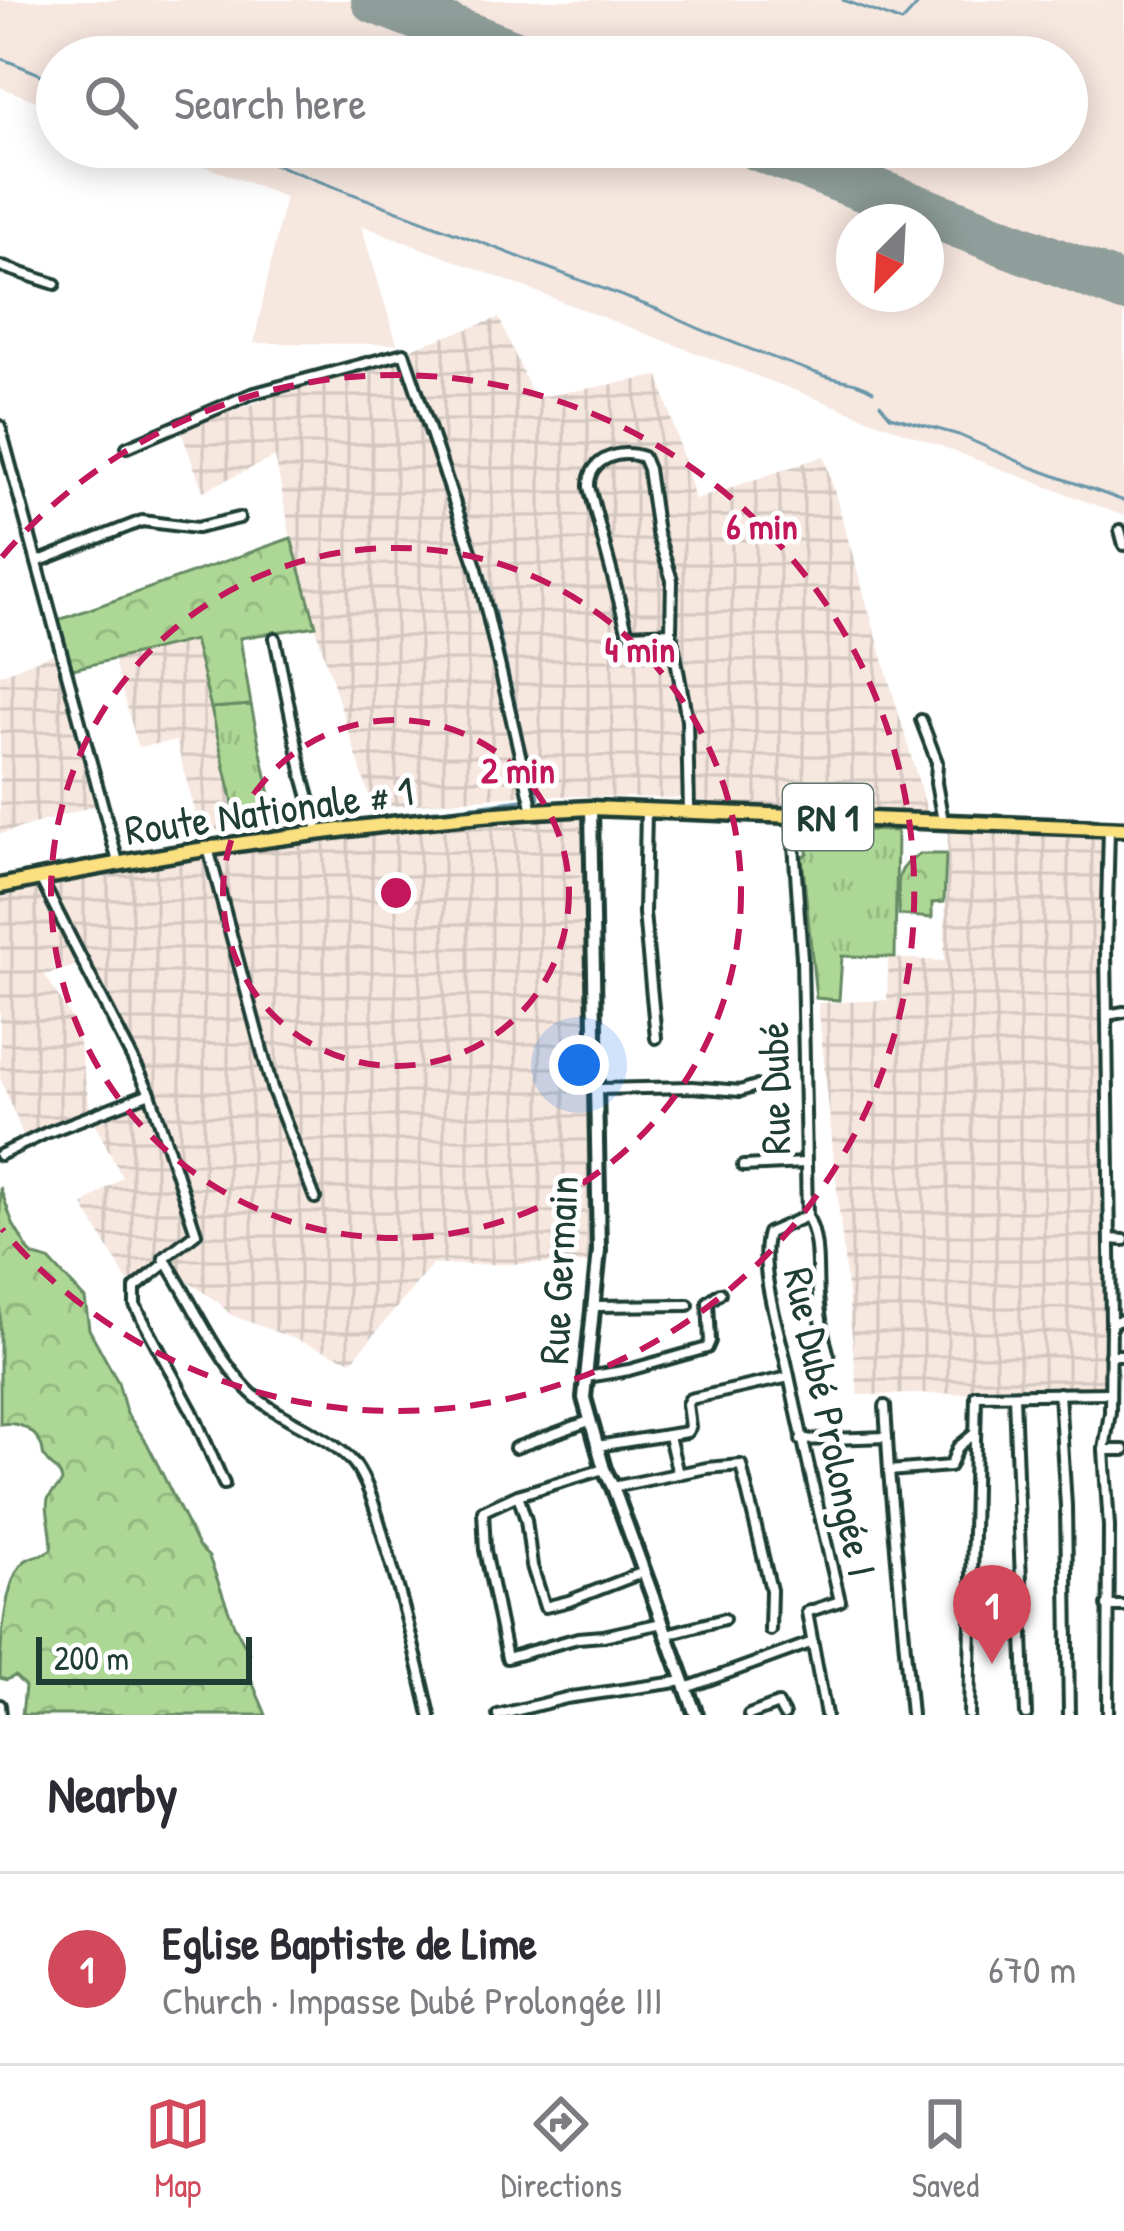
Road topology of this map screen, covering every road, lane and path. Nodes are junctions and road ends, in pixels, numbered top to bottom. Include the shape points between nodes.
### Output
1 (0, 266) edge
2 (55, 284) dead end
3 (0, 426) edge
4 (127, 447) dead end
5 (4, 458) edge
6 (239, 518) dead end
7 (1120, 530) dead end
8 (1124, 545) edge
9 (38, 562) junction
10 (671, 632) junction
11 (275, 638) dead end
12 (921, 720) dead end
13 (592, 808) junction
14 (646, 810) junction
15 (533, 811) junction
16 (689, 811) junction
17 (792, 815) junction
18 (943, 823) junction
19 (1117, 828) edge
20 (319, 834) junction
21 (208, 848) junction
22 (118, 862) junction
23 (40, 878) junction
24 (0, 886) edge
25 (1124, 1012) edge
26 (1107, 1015) junction
27 (656, 1038) dead end
28 (756, 1086) dead end
29 (595, 1089) junction
30 (150, 1093) junction
31 (0, 1155) edge
32 (805, 1163) junction
33 (743, 1166) dead end
34 (315, 1198) dead end
35 (807, 1216) junction
36 (1110, 1239) junction
37 (1124, 1240) edge
38 (165, 1260) junction
39 (720, 1294) dead end
40 (688, 1305) dead end
41 (596, 1306) junction
42 (1124, 1320) edge
43 (1111, 1322) junction
44 (1110, 1355) junction
45 (1124, 1355) edge
46 (829, 1356) dead end
47 (789, 1376) junction
48 (587, 1377) junction
49 (1059, 1393) junction
50 (1110, 1393) junction
51 (1014, 1395) junction
52 (884, 1406) dead end
53 (1124, 1410) edge
54 (1110, 1412) junction
55 (590, 1421) junction
56 (975, 1433) junction
57 (669, 1436) junction
58 (887, 1437) junction
59 (801, 1440) junction
60 (597, 1447) junction
61 (514, 1448) dead end
62 (1104, 1450) junction
63 (1124, 1450) edge
64 (975, 1458) junction
65 (950, 1466) junction
66 (604, 1469) junction
67 (889, 1471) junction
68 (678, 1474) junction
69 (224, 1484) dead end
70 (613, 1487) junction
71 (518, 1496) junction
72 (1109, 1548) junction
73 (1124, 1549) edge
74 (644, 1572) junction
75 (1107, 1606) junction
76 (1124, 1606) edge
77 (724, 1619) dead end
78 (664, 1629) junction
79 (770, 1630) dead end
80 (813, 1642) junction
81 (685, 1684) junction
82 (0, 1705) edge
83 (1, 1715) edge
84 (430, 1715) edge
85 (498, 1715) edge
86 (696, 1715) edge
87 (749, 1715) edge
88 (784, 1715) edge
89 (826, 1715) edge
90 (911, 1715) edge
91 (969, 1715) edge
92 (1026, 1715) edge
93 (1069, 1715) edge
94 (1108, 1715) edge

1 - 2 street
3 - 5 street
4 - 15 street via 250,394 404,353 477,569
5 - 9 street
6 - 9 street via 197,528 142,521
7 - 8 street
9 - 22 street
10 - 10 street via 672,580 648,469 637,454 614,456 588,478 627,630
10 - 16 street via 687,720
11 - 20 street
12 - 18 street via 937,762
13 - 14 main road, Route Nationale # 1 / RN 1
13 - 15 main road, Route Nationale # 1 / RN 1
13 - 29 street, Rue Germain
14 - 16 main road, Route Nationale # 1 / RN 1
14 - 27 street via 644,913
15 - 20 main road, Route Nationale # 1 / RN 1
16 - 17 main road, Route Nationale # 1 / RN 1
17 - 18 main road, Route Nationale # 1 / RN 1
17 - 32 street, Rue Dubé
18 - 19 main road, Route Nationale # 1 / RN 1
19 - 26 street
20 - 21 main road, Route Nationale # 1 / RN 1
21 - 22 main road, Route Nationale # 1 / RN 1
21 - 34 street via 272,1088
22 - 23 main road, Route Nationale # 1 / RN 1
23 - 24 main road, Route Nationale # 1 / RN 1
23 - 30 street
25 - 26 street
26 - 36 street
28 - 29 street
29 - 41 street, Rue Germain
30 - 31 street
30 - 38 street via 196,1233
32 - 33 street
32 - 35 street, Rue Dubé
35 - 46 street, Rue Dubé
35 - 47 street, Rue Dubé Prolongée I via 766,1237
36 - 37 street
36 - 43 street
38 - 69 street via 135,1288 135,1305
38 - 84 street via 247,1389 358,1469 408,1618
39 - 48 street via 708,1302 706,1348
40 - 41 street
41 - 48 street, Rue Germain
42 - 43 street
43 - 44 street
44 - 45 street
44 - 50 street
47 - 57 street via 690,1399 690,1427
47 - 59 street, Rue Dubé Prolongée I
48 - 55 street, Rue Germain
49 - 50 street
49 - 51 street
49 - 93 street
50 - 54 street
51 - 56 street via 976,1395
51 - 92 street
52 - 58 street
53 - 54 street
54 - 62 street
55 - 60 street, Rue Germain
55 - 61 street
56 - 64 street
56 - 65 street
57 - 60 street
57 - 68 street
58 - 59 street
58 - 67 street
59 - 80 street, Rue Dubé Prolongée I via 840,1601 807,1612
60 - 66 street, Rue Germain
62 - 63 street
62 - 72 street
64 - 65 street
64 - 91 street
65 - 67 street
66 - 70 street, Rue Germain
66 - 71 street
67 - 90 street
68 - 70 street
68 - 79 street via 741,1465 771,1590
70 - 74 street, Rue Germain
71 - 74 street via 545,1607
71 - 78 street via 483,1510 507,1658 578,1638
72 - 73 street
72 - 75 street
74 - 78 street, Rue Germain
75 - 76 street
75 - 94 street
77 - 78 street
78 - 81 street, Rue Germain
80 - 81 street
80 - 89 street
81 - 85 street via 566,1697
81 - 86 street, Rue Germain
82 - 83 street
87 - 88 street via 778,1704

